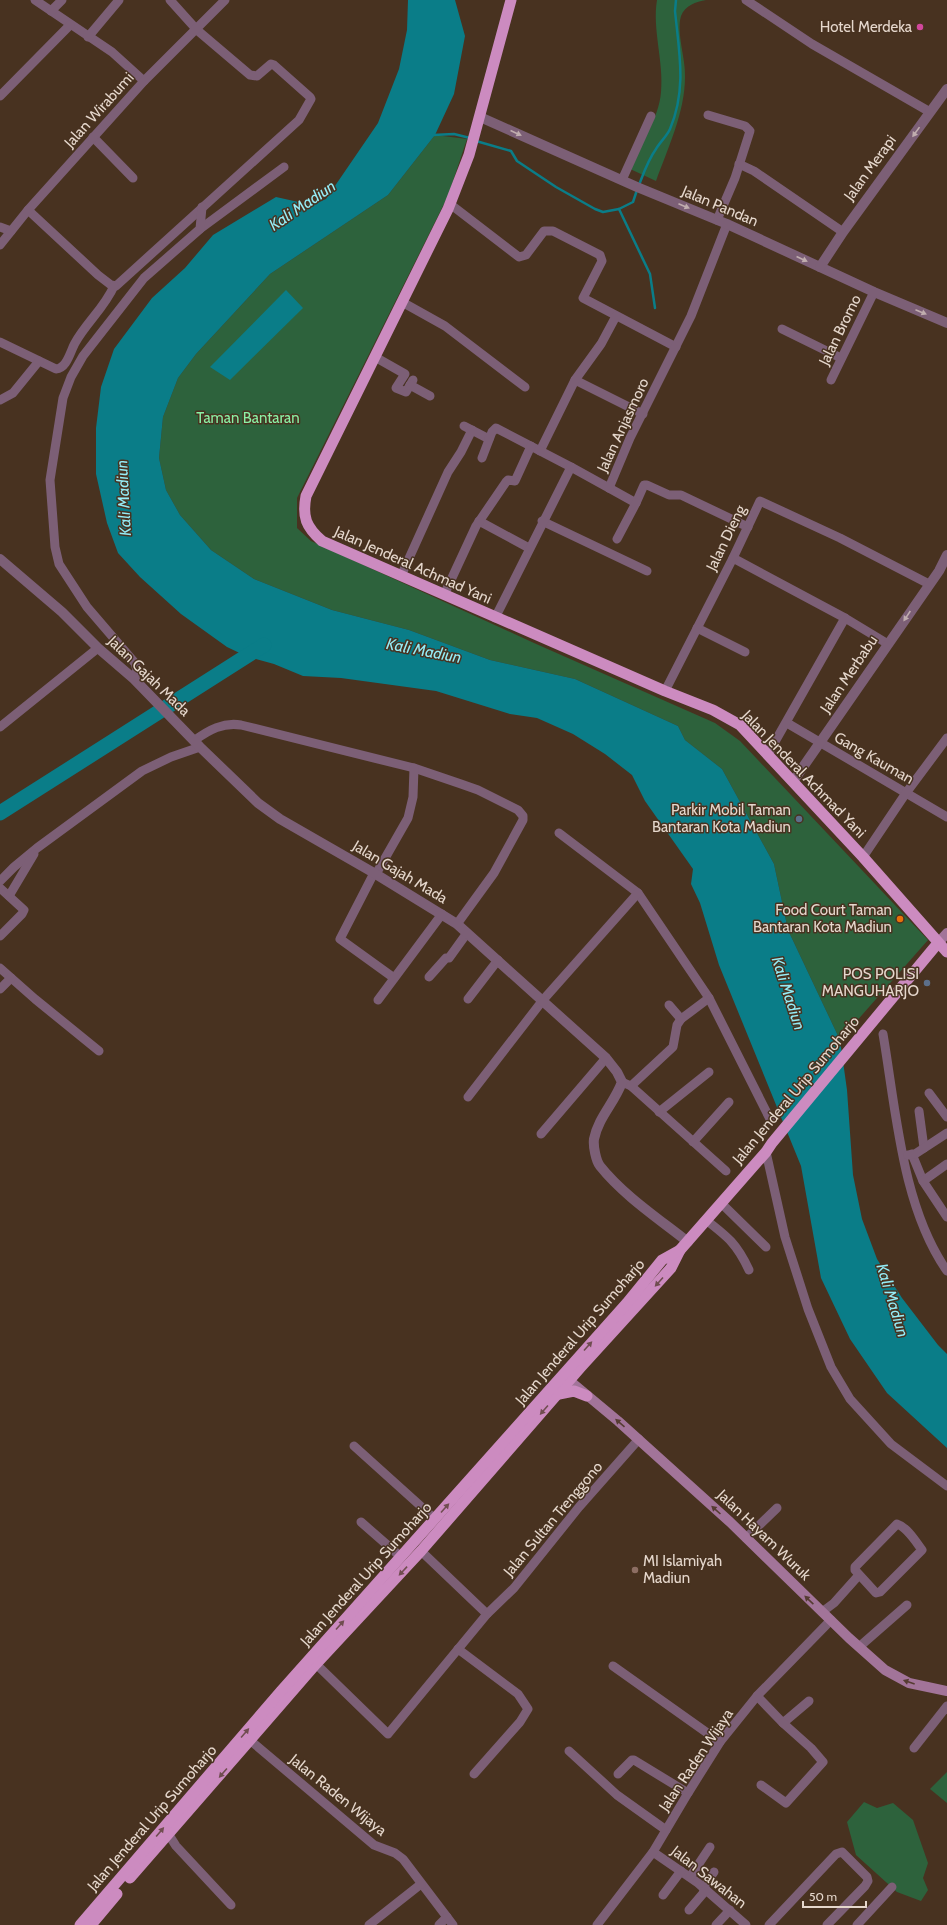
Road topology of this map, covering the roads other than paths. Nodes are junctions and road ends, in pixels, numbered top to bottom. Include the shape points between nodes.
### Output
1 (35, 0) edge
2 (62, 0) edge
3 (119, 0) edge
4 (170, 0) edge
5 (225, 0) edge
6 (511, 0) edge
7 (746, 0) edge
8 (51, 11) junction
9 (70, 25) junction
10 (197, 30) junction
11 (88, 37) junction
12 (144, 81) junction
13 (947, 89) edge
14 (0, 96) edge
15 (930, 112) junction
16 (651, 116) dead end
17 (708, 116) dead end
18 (479, 121) junction
19 (94, 137) junction
20 (739, 166) junction
21 (284, 167) dead end
22 (133, 178) dead end
23 (622, 180) junction
24 (450, 204) junction
25 (202, 208) junction
26 (28, 210) junction
27 (717, 220) junction
28 (727, 224) junction
29 (0, 227) edge
30 (200, 229) junction
31 (11, 231) junction
32 (843, 232) junction
33 (0, 245) edge
34 (820, 267) junction
35 (114, 286) junction
36 (874, 292) junction
37 (402, 302) junction
38 (616, 316) junction
39 (947, 323) edge
40 (782, 328) dead end
41 (0, 342) edge
42 (676, 347) junction
43 (375, 357) junction
44 (841, 358) junction
45 (39, 361) junction
46 (575, 380) junction
47 (831, 380) dead end
48 (525, 387) dead end
49 (430, 396) dead end
50 (0, 400) edge
51 (643, 414) junction
52 (489, 439) junction
53 (531, 446) junction
54 (540, 451) junction
55 (482, 458) dead end
56 (571, 467) junction
57 (609, 488) junction
58 (636, 503) junction
59 (479, 521) junction
60 (542, 522) junction
61 (748, 527) junction
62 (617, 539) dead end
63 (529, 548) junction
64 (947, 555) edge
65 (733, 558) junction
66 (0, 559) edge
67 (647, 571) dead end
68 (943, 573) edge
69 (401, 576) junction
70 (929, 584) junction
71 (444, 595) junction
72 (495, 618) junction
73 (845, 618) junction
74 (696, 628) junction
75 (888, 644) junction
76 (98, 648) junction
77 (745, 652) dead end
78 (135, 680) junction
79 (665, 691) junction
80 (787, 723) junction
81 (0, 727) edge
82 (947, 738) edge
83 (821, 743) junction
84 (198, 744) junction
85 (768, 754) junction
86 (414, 768) junction
87 (794, 780) junction
88 (906, 793) junction
89 (947, 817) edge
90 (559, 832) dead end
91 (37, 848) junction
92 (863, 857) junction
93 (375, 874) junction
94 (0, 881) edge
95 (0, 888) edge
96 (638, 893) junction
97 (9, 896) junction
98 (442, 914) junction
99 (457, 924) junction
100 (467, 933) junction
101 (947, 933) edge
102 (0, 936) edge
103 (936, 946) junction
104 (947, 952) edge
105 (498, 960) junction
106 (0, 968) edge
107 (429, 977) dead end
108 (11, 978) junction
109 (394, 978) junction
110 (0, 989) edge
111 (709, 998) junction
112 (468, 999) dead end
113 (378, 1000) dead end
114 (543, 1000) junction
115 (669, 1005) dead end
116 (681, 1019) junction
117 (883, 1034) dead end
118 (99, 1051) dead end
119 (606, 1058) junction
120 (709, 1072) dead end
121 (626, 1084) junction
122 (929, 1093) dead end
123 (468, 1097) dead end
124 (729, 1102) dead end
125 (919, 1111) dead end
126 (659, 1112) junction
127 (947, 1117) edge
128 (772, 1121) dead end
129 (947, 1133) edge
130 (541, 1134) dead end
131 (693, 1142) junction
132 (769, 1147) junction
133 (924, 1148) junction
134 (908, 1155) junction
135 (947, 1164) edge
136 (726, 1171) dead end
137 (923, 1181) junction
138 (721, 1203) junction
139 (947, 1217) edge
140 (706, 1220) junction
141 (684, 1246) junction
142 (766, 1247) dead end
143 (749, 1270) dead end
144 (947, 1271) edge
145 (566, 1378) junction
146 (559, 1394) junction
147 (587, 1396) junction
148 (639, 1440) junction
149 (354, 1446) dead end
150 (947, 1486) edge
151 (777, 1508) dead end
152 (435, 1519) junction
153 (361, 1522) dead end
154 (746, 1538) junction
155 (421, 1551) junction
156 (401, 1557) junction
157 (859, 1575) junction
158 (906, 1605) dead end
159 (822, 1612) junction
160 (487, 1614) junction
161 (831, 1620) junction
162 (859, 1647) junction
163 (458, 1649) junction
164 (316, 1664) junction
165 (613, 1666) dead end
166 (947, 1691) edge
167 (757, 1696) junction
168 (809, 1701) dead end
169 (947, 1706) edge
170 (783, 1724) junction
171 (250, 1740) junction
172 (720, 1742) junction
173 (914, 1748) dead end
174 (569, 1751) dead end
175 (474, 1774) dead end
176 (618, 1774) dead end
177 (761, 1785) dead end
178 (688, 1793) junction
179 (666, 1830) junction
180 (169, 1835) junction
181 (710, 1847) dead end
182 (653, 1852) junction
183 (681, 1871) junction
184 (714, 1872) dead end
185 (690, 1878) junction
186 (421, 1884) junction
187 (892, 1887) dead end
188 (704, 1889) junction
189 (663, 1895) dead end
190 (231, 1905) dead end
191 (689, 1910) dead end
192 (730, 1910) junction
193 (446, 1917) junction
194 (80, 1925) edge
195 (91, 1925) edge
196 (369, 1925) edge
197 (439, 1925) edge
198 (453, 1925) edge
199 (597, 1925) edge
200 (716, 1925) edge
201 (746, 1925) edge
202 (769, 1925) edge
203 (827, 1925) edge
204 (857, 1925) edge

1 - 8 street
2 - 8 street
3 - 11 street
4 - 10 street
5 - 10 street, Jalan Wirabumi
6 - 18 highway, Jalan Jenderal Achmad Yani
7 - 15 street via 812,44
8 - 9 street
9 - 11 street
9 - 14 street
10 - 12 street, Jalan Wirabumi
10 - 25 street via 250,75 257,76 272,64 311,100 299,120
11 - 12 street via 112,52
12 - 19 street, Jalan Wirabumi
13 - 15 street, Jalan Merapi
15 -> 32 street, Jalan Merapi
16 - 23 street
17 - 20 street via 749,129
18 -> 23 street, Jalan Pandan
18 - 24 highway, Jalan Jenderal Achmad Yani
19 - 22 street
19 - 26 street, Jalan Wirabumi
20 - 27 street
20 - 32 street via 754,171
21 - 30 street
23 -> 27 street, Jalan Pandan
24 - 37 highway, Jalan Jenderal Achmad Yani
24 - 38 street via 519,257 526,256 547,230 600,255 602,261 583,298
25 - 30 street
25 - 35 street via 119,285
26 - 31 street, Jalan Wirabumi
26 - 35 street via 98,275
27 - 28 street, Jalan Pandan
28 -> 34 street, Jalan Pandan
28 - 42 street, Jalan Anjasmoro
29 - 31 street
30 - 78 street via 144,278 80,361 63,398 50,480 55,547 59,564 87,607 135,663
31 - 33 street, Jalan Wirabumi
32 - 34 street, Jalan Merapi
34 - 36 street, Jalan Pandan
35 - 45 street via 75,343 64,366 56,369
36 -> 39 street, Jalan Pandan
36 - 44 street, Jalan Bromo
37 - 43 highway, Jalan Jenderal Achmad Yani
37 - 48 street via 445,326
38 - 42 street
38 - 46 street via 601,344
40 - 44 street
41 - 45 street
42 - 51 street, Jalan Anjasmoro
43 - 49 street via 405,374 396,388 406,392 412,382
43 - 69 highway, Jalan Jenderal Achmad Yani via 306,496 303,510 307,523 322,542
44 - 47 street, Jalan Bromo
45 - 50 street via 13,393
46 - 51 street
46 - 54 street
51 - 57 street, Jalan Anjasmoro
52 - 53 street, Jalan Anjasmoro via 493,430 499,429
52 - 55 street
52 - 69 street via 468,428 461,452 448,472
53 - 54 street, Jalan Anjasmoro
53 - 59 street via 516,481 508,480
54 - 56 street, Jalan Anjasmoro
56 - 57 street, Jalan Anjasmoro
56 - 60 street
57 - 58 street
58 - 61 street via 644,485 647,485 669,495 681,495
58 - 62 street
59 - 63 street
59 - 71 street
60 - 63 street
60 - 67 street
61 - 65 street, Jalan Dieng
61 - 70 street, Jalan Dieng via 760,501 840,538
63 - 72 street
64 - 68 street, Jalan Merbabu
65 - 73 street
65 - 74 street, Jalan Dieng
66 - 76 street, Jalan Gajah Mada via 62,612
68 - 70 street, Jalan Merbabu
69 - 71 highway, Jalan Jenderal Achmad Yani
70 -> 75 street, Jalan Merbabu
71 - 72 highway, Jalan Jenderal Achmad Yani
72 - 79 highway, Jalan Jenderal Achmad Yani
73 - 75 street
73 - 80 street
74 - 77 street
74 - 79 street, Jalan Dieng
75 - 83 street, Jalan Merbabu
76 - 78 street, Jalan Gajah Mada
76 - 81 street
78 - 84 street, Jalan Gajah Mada
79 - 85 highway, Jalan Jenderal Achmad Yani via 740,725
80 - 83 street, Gang Kauman
80 - 85 street
82 - 88 street
83 - 87 street, Jalan Merbabu
83 - 88 street, Gang Kauman
84 - 86 street via 212,729 232,723
84 - 91 street via 142,771
84 - 93 street, Jalan Gajah Mada via 258,803
85 - 87 highway, Jalan Jenderal Achmad Yani
86 - 93 street via 413,797 408,818
86 - 99 street via 478,790 518,810 523,816 494,873
87 - 92 highway, Jalan Jenderal Achmad Yani
88 - 89 street, Gang Kauman
88 - 92 street
90 - 96 street
91 - 94 street
91 - 97 street
92 - 103 highway, Jalan Jenderal Achmad Yani
93 - 98 street, Jalan Gajah Mada
93 - 109 street via 340,939
95 - 97 street
96 - 111 street
96 - 114 street
97 - 102 street via 23,911
98 - 99 street, Jalan Gajah Mada
98 - 109 street
99 - 100 street, Jalan Gajah Mada
100 - 105 street, Jalan Gajah Mada
100 - 107 street via 449,958 446,958
101 - 103 main road
103 - 104 highway, Jalan Jenderal Achmad Yani
103 - 132 highway, Jalan Jenderal Urip Sumoharjo
105 - 112 street
105 - 114 street, Jalan Gajah Mada
106 - 108 street
108 - 110 street
108 - 118 street
109 - 113 street
111 - 116 street
111 - 128 street
114 - 119 street, Jalan Gajah Mada
114 - 123 street
115 - 116 street
116 - 121 street via 677,1025 673,1047
117 - 134 street
119 - 121 street, Jalan Gajah Mada
119 - 130 street
120 - 126 street
121 - 126 street
121 - 141 street via 602,1117 594,1141 599,1164
122 - 127 street
124 - 131 street
125 - 133 street
126 - 131 street
129 - 133 street
131 - 136 street
132 - 138 highway, Jalan Jenderal Urip Sumoharjo
132 - 150 street via 785,1237 808,1309 837,1378 850,1399 891,1444
133 - 134 street
134 - 137 street
134 - 144 street via 909,1187 935,1253
135 - 137 street
137 - 139 street
138 - 140 highway, Jalan Jenderal Urip Sumoharjo
138 - 142 street
140 - 141 highway, Jalan Jenderal Urip Sumoharjo
140 - 143 street via 740,1250
141 - 145 highway, Jalan Jenderal Urip Sumoharjo via 671,1268
145 - 146 highway, Jalan Jenderal Urip Sumoharjo
145 - 147 main road, Jalan Hayam Wuruk
152 -> 145 highway, Jalan Jenderal Urip Sumoharjo
146 - 147 highway via 574,1391
146 -> 155 highway, Jalan Jenderal Urip Sumoharjo
148 -> 147 main road, Jalan Hayam Wuruk
154 -> 148 main road, Jalan Hayam Wuruk
148 - 160 street, Jalan Sultan Trenggono via 579,1507 514,1588
149 - 152 street
151 - 154 street
152 - 156 highway, Jalan Jenderal Urip Sumoharjo
153 - 156 street
159 -> 154 main road, Jalan Hayam Wuruk
155 - 160 street
155 -> 164 highway, Jalan Jenderal Urip Sumoharjo
194 -> 156 highway, Jalan Jenderal Urip Sumoharjo via 276,1697
157 - 157 street via 855,1566 897,1524 911,1535 922,1550 878,1594
157 - 159 street via 834,1603
158 - 162 street
159 - 161 main road, Jalan Hayam Wuruk
160 - 163 street, Jalan Sultan Trenggono
161 - 162 main road, Jalan Hayam Wuruk
161 - 167 street, Jalan Raden Wijaya
166 -> 162 main road, Jalan Hayam Wuruk via 909,1683 885,1670
163 - 164 street, Jalan Sultan Trenggono via 388,1734
163 - 175 street via 518,1694 528,1708 520,1722
164 - 171 highway, Jalan Jenderal Urip Sumoharjo
165 - 172 street
167 - 170 street
167 - 172 street, Jalan Raden Wijaya
168 - 170 street
169 - 173 street
170 - 177 street via 823,1762 786,1803
171 -> 180 highway, Jalan Jenderal Urip Sumoharjo
171 - 186 street, Jalan Raden Wijaya via 374,1845 399,1856
172 - 178 street, Jalan Raden Wijaya
174 - 179 street via 617,1795
176 - 178 street via 634,1760
178 - 179 street, Jalan Raden Wijaya
179 - 182 street, Jalan Raden Wijaya
180 - 190 street via 176,1846
180 - 195 highway, Jalan Jenderal Urip Sumoharjo
181 - 185 street
182 - 183 street, Jalan Sawahan
182 - 199 street, Jalan Raden Wijaya
183 - 185 street, Jalan Sawahan
183 - 189 street
184 - 188 street
185 - 188 street, Jalan Sawahan
186 - 193 street, Jalan Raden Wijaya
186 - 196 street
187 - 204 street
188 - 191 street
188 - 192 street, Jalan Sawahan
192 - 200 street
192 - 201 street, Jalan Sawahan
193 - 197 street
193 - 198 street, Jalan Raden Wijaya
202 - 203 street via 836,1854 842,1852 868,1881

